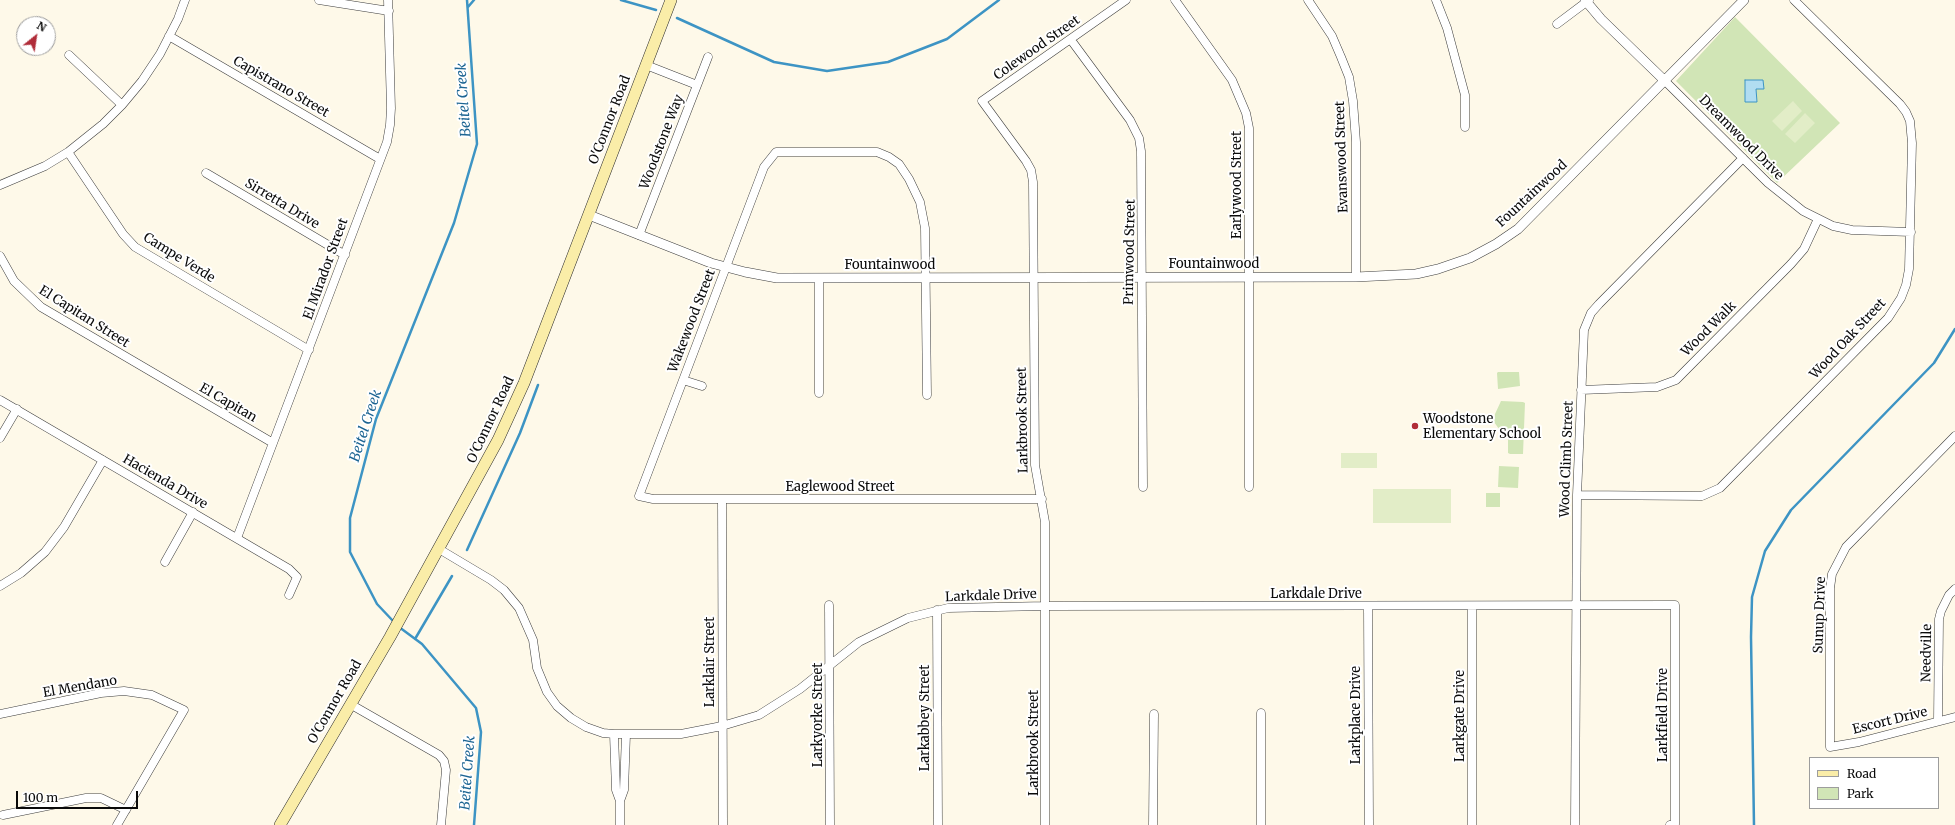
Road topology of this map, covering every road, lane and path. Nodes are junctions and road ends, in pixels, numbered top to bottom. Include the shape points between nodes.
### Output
1 (185, 0) edge
2 (319, 0) edge
3 (388, 0) edge
4 (671, 0) edge
5 (1126, 0) edge
6 (1175, 0) edge
7 (1309, 0) edge
8 (1436, 0) edge
9 (1744, 0) edge
10 (1794, 0) edge
11 (1587, 1) edge
12 (389, 11) junction
13 (1557, 24) dead end
14 (170, 36) junction
15 (1071, 40) junction
16 (69, 55) dead end
17 (708, 57) dead end
18 (646, 65) junction
19 (1665, 81) junction
20 (697, 85) junction
21 (982, 101) joint
22 (122, 105) junction
23 (1465, 127) dead end
24 (68, 152) junction
25 (1743, 158) junction
26 (380, 159) junction
27 (206, 173) dead end
28 (0, 185) edge
29 (589, 215) junction
30 (1818, 219) junction
31 (1911, 232) junction
32 (639, 235) junction
33 (344, 255) junction
34 (0, 256) edge
35 (725, 267) junction
36 (1032, 277) junction
37 (1141, 277) junction
38 (1249, 277) junction
39 (1356, 277) junction
40 (927, 278) junction
41 (819, 279) junction
42 (309, 350) junction
43 (683, 380) junction
44 (170, 383) joint
45 (702, 386) dead end
46 (1581, 390) junction
47 (820, 393) dead end
48 (927, 395) dead end
49 (0, 400) edge
50 (17, 409) junction
51 (1955, 436) edge
52 (0, 438) edge
53 (273, 444) junction
54 (103, 460) junction
55 (1143, 487) dead end
56 (1249, 487) dead end
57 (639, 496) joint
58 (1577, 496) junction
59 (722, 499) junction
60 (1042, 499) junction
61 (193, 512) junction
62 (237, 538) junction
63 (439, 549) junction
64 (165, 562) dead end
65 (0, 586) edge
66 (1955, 590) edge
67 (289, 596) dead end
68 (829, 605) dead end
69 (1675, 605) joint
70 (1046, 606) junction
71 (1368, 606) junction
72 (1472, 606) junction
73 (1576, 606) junction
74 (937, 610) junction
75 (830, 665) junction
76 (350, 704) junction
77 (1261, 713) dead end
78 (0, 714) edge
79 (1154, 714) dead end
80 (1955, 717) edge
81 (1938, 721) junction
82 (722, 726) junction
83 (614, 734) junction
84 (626, 734) junction
85 (1830, 747) joint
86 (620, 801) junction
87 (126, 810) junction
88 (3, 815) dead end
89 (1673, 824) edge
90 (117, 825) edge
91 (280, 825) edge
92 (442, 825) edge
93 (620, 825) edge
94 (723, 825) edge
95 (830, 825) edge
96 (938, 825) edge
97 (1046, 825) edge
98 (1153, 825) edge
99 (1261, 825) edge
100 (1368, 825) edge
101 (1472, 825) edge
102 (1575, 825) edge

1 - 14 street
2 - 12 street
3 - 12 street, El Mirador Street
4 - 18 main road, O'Connor Road
5 - 15 street, Colewood Street
6 - 38 street, Earlywood Street via 1232,80 1246,113 1250,144
7 - 39 street, Evanswood Street via 1332,36 1349,76 1356,142
8 - 23 street via 1447,28 1465,95
9 - 19 street, Fountainwood
10 - 31 street, Wood Oak Street via 1906,112 1911,129
11 - 13 street
11 - 19 street, Dreamwood Drive via 1601,19
12 - 26 street, El Mirador Street via 390,125
14 - 22 street via 142,80
14 - 26 street, Capistrano Street
15 - 21 street, Colewood Street
15 - 37 street, Primwood Street via 1130,120 1139,138 1142,184
16 - 22 street
17 - 20 street, Woodstone Way
18 - 20 street
18 - 29 main road, O'Connor Road
19 - 25 street, Dreamwood Drive
19 - 39 street, Fountainwood via 1526,221 1496,244 1470,258 1438,269 1398,276
20 - 32 street, Woodstone Way
21 - 36 street, Larkbrook Street via 1031,170 1034,194
22 - 24 street
24 - 28 street via 44,166
24 - 42 street, Campe Verde via 123,234 135,247
25 - 30 street, Dreamwood Drive via 1782,196
25 - 46 street, Wood Climb Street via 1591,313 1586,322 1583,338
26 - 33 street, El Mirador Street
27 - 33 street, Sirretta Drive
29 - 32 street, Fountainwood
29 - 63 main road, O'Connor Road via 514,408
30 - 31 street, Dreamwood Drive via 1833,226 1852,230
30 - 46 street, Wood Walk via 1804,248 1791,264 1676,380 1657,387
31 - 58 street, Wood Oak Street via 1906,285 1888,318 1720,488 1702,496
32 - 35 street, Fountainwood
33 - 42 street, El Mirador Street
34 - 44 street, El Capitan Street via 14,281 40,307
35 - 40 street, Wakewood Street via 764,167 776,152 877,152 899,164 920,202 925,228
35 - 41 street, Fountainwood via 777,278
35 - 43 street, Wakewood Street
36 - 37 street, Fountainwood
36 - 40 street, Fountainwood
36 - 60 street, Larkbrook Street via 1035,465
37 - 38 street, Fountainwood
37 - 55 street, Primwood Street
38 - 39 street, Fountainwood
38 - 56 street, Earlywood Street
40 - 41 street, Fountainwood
40 - 48 street
41 - 47 street
42 - 53 street, El Mirador Street
43 - 45 street
43 - 57 street, Wakewood Street
44 - 53 street, El Capitan
46 - 58 street, Wood Climb Street
49 - 50 street, Hacienda Drive
50 - 52 street
50 - 54 street, Hacienda Drive
51 - 85 street, Sunup Drive via 1846,547 1832,574
53 - 62 street, El Mirador Street
54 - 61 street, Hacienda Drive
54 - 65 street via 50,546 34,563
57 - 59 street, Eaglewood Street via 653,499
58 - 73 street, Wood Climb Street
59 - 60 street, Eaglewood Street
59 - 82 street, Larklair Street
60 - 70 street, Larkbrook Street via 1045,522
61 - 62 street, Hacienda Drive
61 - 64 street
62 - 67 street, Hacienda Drive via 295,573 296,582
63 - 76 main road, O'Connor Road
63 - 83 street, Larkdale Drive via 491,580 504,590 518,608 533,640 537,668 547,692 557,706 586,727
66 - 81 street, Needville via 1949,596 1939,619
68 - 75 street, Larkyorke Street
69 - 73 street, Larkdale Drive
69 - 89 street, Larkfield Drive
70 - 71 street, Larkdale Drive
70 - 74 street, Larkdale Drive via 962,607
70 - 97 street, Larkbrook Street
71 - 72 street, Larkdale Drive
71 - 100 street, Larkplace Drive
72 - 73 street, Larkdale Drive
72 - 101 street, Larkgate Drive
73 - 102 street, Wood Climb Street
74 - 75 street, Larkdale Drive via 908,618 877,632 859,642
74 - 96 street, Larkabbey Street
75 - 82 street, Larkdale Drive via 780,703 759,714
75 - 95 street, Larkyorke Street
76 - 91 main road, O'Connor Road
76 - 92 street via 439,755 444,761 446,770
77 - 99 street
78 - 87 street, El Mendano via 102,693 124,691 152,695 184,710
79 - 98 street
80 - 81 street, Escort Drive
81 - 85 street, Escort Drive
82 - 84 street, Larkdale Drive via 681,734
82 - 94 street, Larklair Street
83 - 84 street, Larkdale Drive
83 - 86 street via 616,790
84 - 86 street via 624,790
86 - 93 street
87 - 88 street via 101,798 86,798
87 - 90 street

